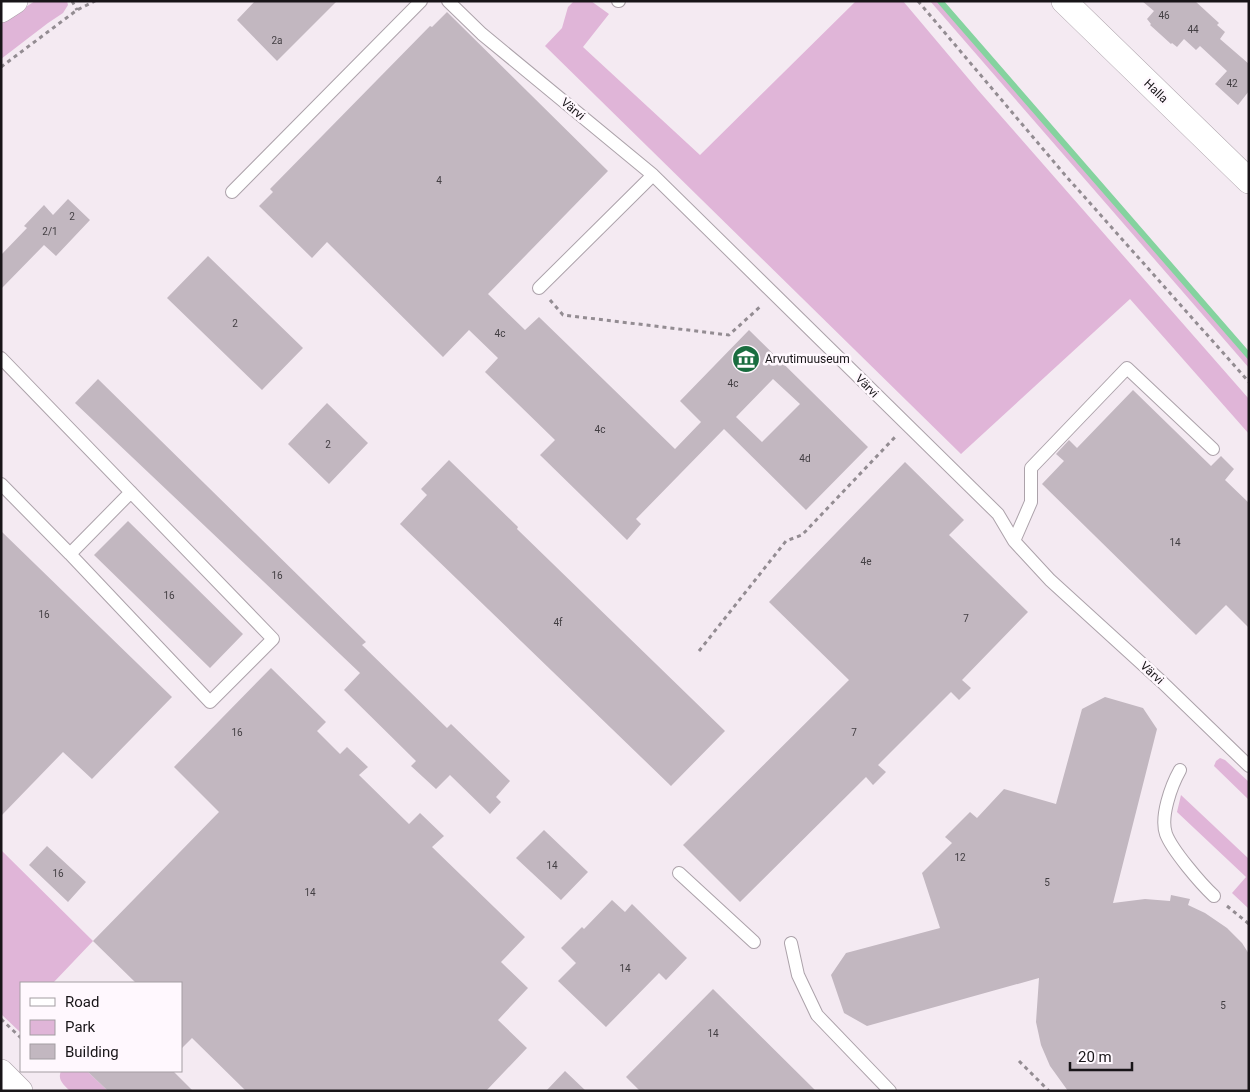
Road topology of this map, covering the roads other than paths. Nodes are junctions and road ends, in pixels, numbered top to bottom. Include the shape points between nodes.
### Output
1 (15, 1) edge
2 (420, 1) edge
3 (448, 1) edge
4 (1064, 1) edge
5 (1, 10) edge
6 (653, 175) junction
7 (1249, 181) edge
8 (232, 192) dead end
9 (539, 288) road end
10 (1, 358) edge
11 (1213, 449) dead end
12 (1, 484) edge
13 (132, 492) junction
14 (1014, 541) junction
15 (70, 554) junction
16 (1249, 766) edge
17 (1180, 770) dead end
18 (679, 873) dead end
19 (1214, 896) road end
20 (754, 942) dead end
21 (791, 943) dead end
22 (1, 1072) edge
23 (20, 1091) edge
24 (890, 1091) edge

1 - 5 street
2 - 8 lane
3 - 6 lane, Värvi via 482,34
4 - 7 street, Halla
6 - 9 lane
6 - 14 lane, Värvi via 998,514
10 - 13 lane
11 - 14 lane via 1127,368 1031,468 1031,502
12 - 15 lane
13 - 15 lane
13 - 15 lane via 273,639 210,702
14 - 16 lane, Värvi via 1050,580
17 - 19 lane via 1173,783 1165,815 1166,834 1202,885
18 - 20 lane
21 - 24 lane via 798,975 817,1015
22 - 23 street

